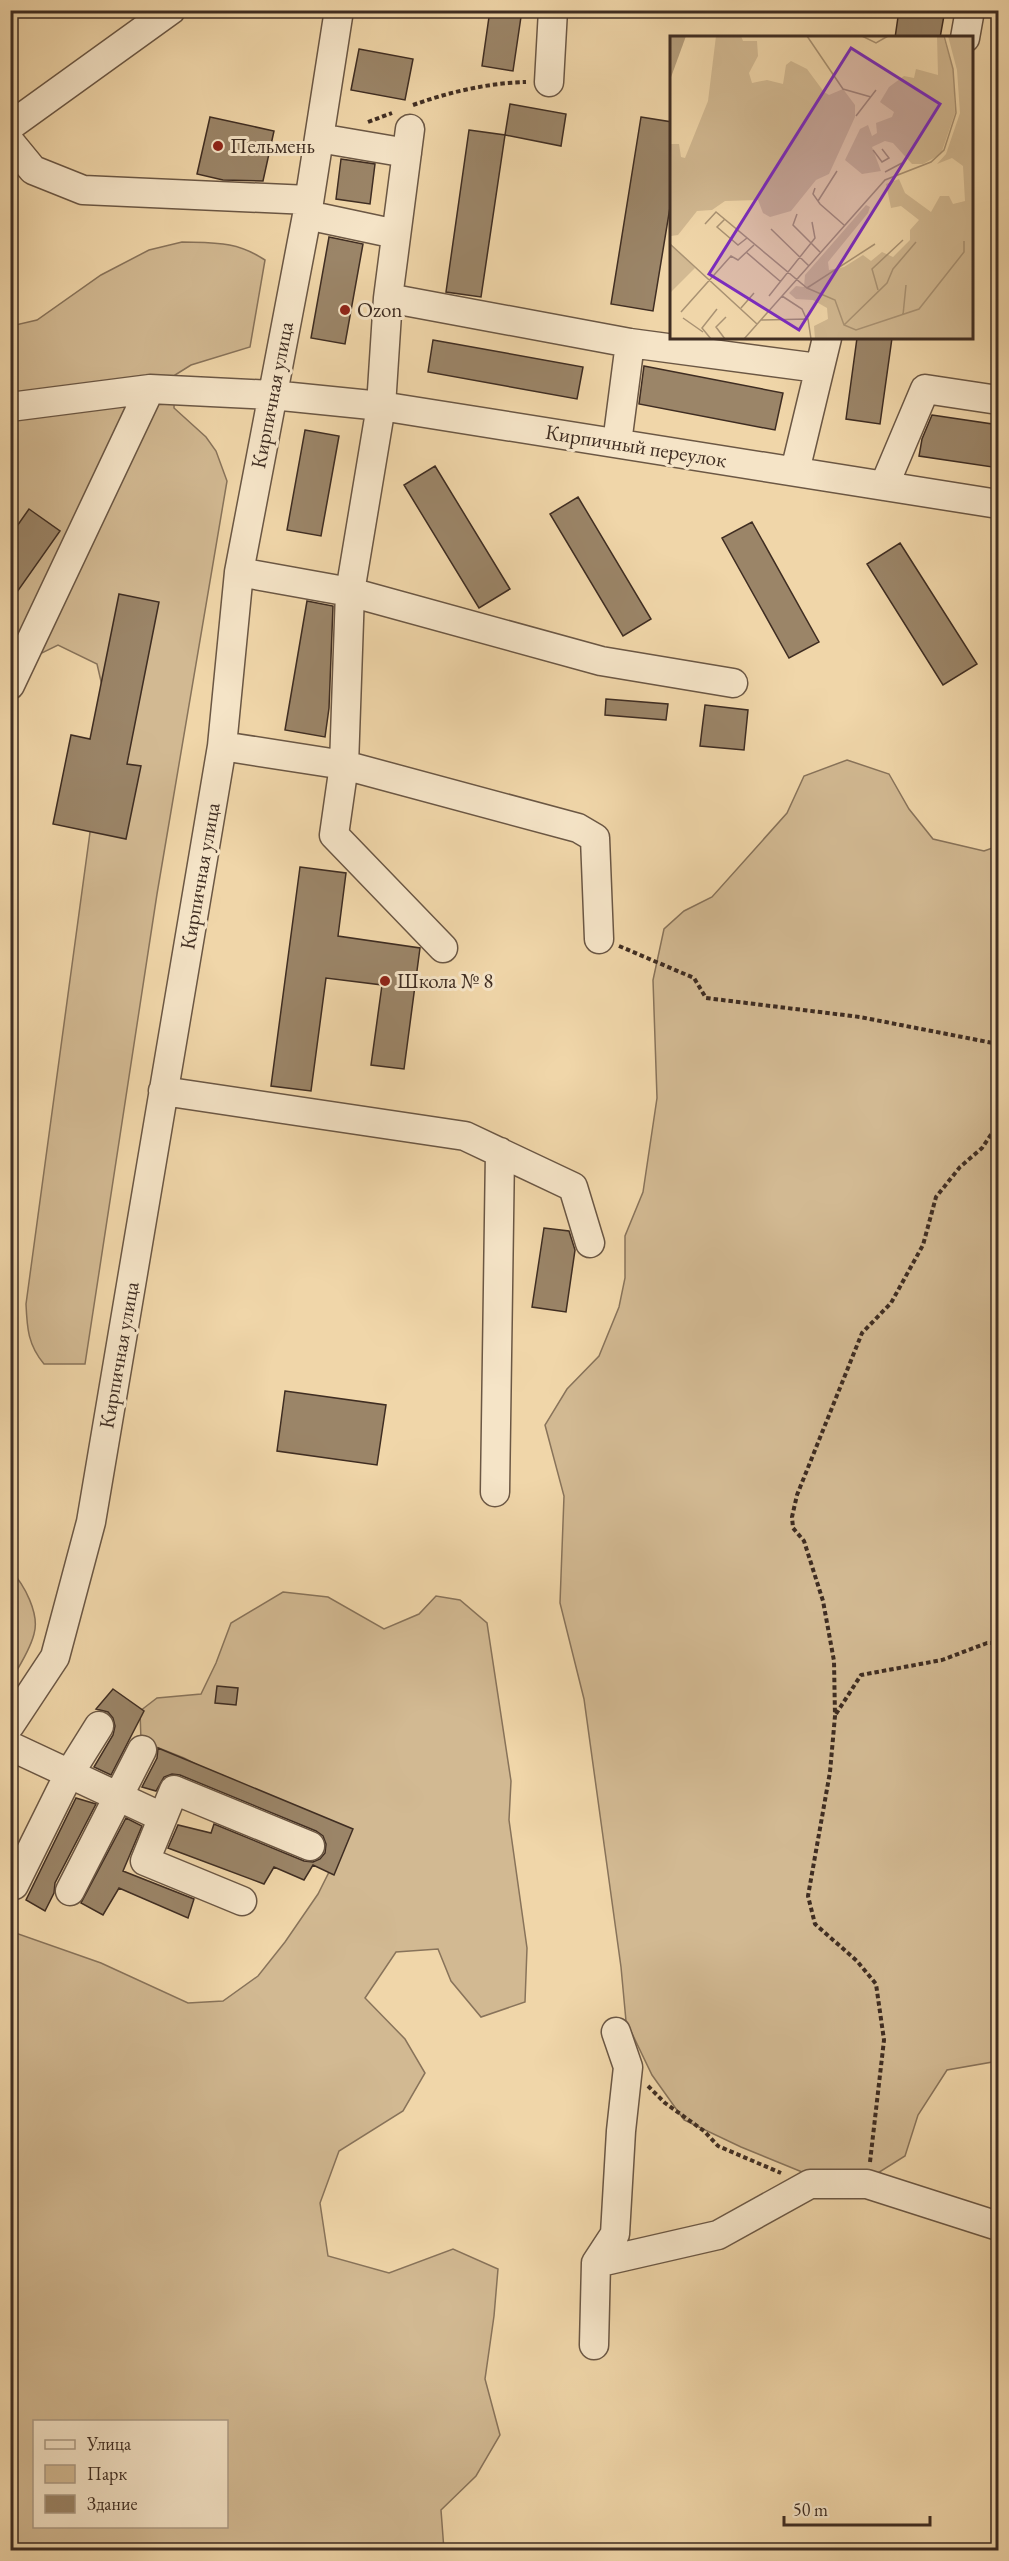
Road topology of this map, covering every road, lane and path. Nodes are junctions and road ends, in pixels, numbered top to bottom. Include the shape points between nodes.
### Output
1 (171, 10) edge
2 (339, 10) edge
3 (553, 10) edge
4 (970, 10) edge
5 (965, 36) edge
6 (549, 82) joint
7 (362, 124) dead end
8 (10, 126) edge
9 (319, 138) junction
10 (10, 142) edge
11 (308, 207) junction
12 (396, 234) junction
13 (388, 298) junction
14 (827, 339) edge
15 (630, 343) junction
16 (818, 368) junction
17 (150, 389) junction
18 (272, 395) junction
19 (999, 400) edge
20 (381, 406) junction
21 (10, 407) edge
22 (617, 443) junction
23 (795, 471) junction
24 (884, 486) junction
25 (999, 504) edge
26 (239, 572) junction
27 (350, 592) junction
28 (733, 683) dead end
29 (10, 685) edge
30 (222, 746) junction
31 (344, 765) junction
32 (599, 939) joint
33 (443, 948) dead end
34 (999, 1044) edge
35 (163, 1091) junction
36 (999, 1124) edge
37 (500, 1152) junction
38 (590, 1243) dead end
39 (495, 1492) dead end
40 (999, 1643) edge
41 (835, 1716) junction
42 (10, 1725) edge
43 (99, 1726) dead end
44 (10, 1746) edge
45 (142, 1750) dead end
46 (69, 1774) junction
47 (117, 1796) junction
48 (162, 1817) junction
49 (310, 1846) dead end
50 (14, 1885) dead end
51 (70, 1891) dead end
52 (242, 1901) dead end
53 (616, 2032) dead end
54 (628, 2067) junction
55 (810, 2184) junction
56 (867, 2184) junction
57 (999, 2226) edge
58 (596, 2263) junction
59 (594, 2345) dead end

1 - 8 street
2 - 9 street, Кирпичная улица
3 - 6 street
4 - 5 street
6 - 7 path via 499,82 434,98
9 - 11 street, Кирпичная улица
9 - 12 street via 408,141
10 - 11 street via 33,170 83,190
11 - 12 street
11 - 18 street, Кирпичная улица
12 - 13 street
13 - 15 street
13 - 20 street
14 - 16 street
15 - 16 street
15 - 22 street
16 - 23 street
17 - 18 street, Кирпичный переулок
17 - 21 street, Кирпичный переулок
17 - 29 street
18 - 20 street, Кирпичный переулок
18 - 26 street, Кирпичная улица
19 - 24 street via 925,389
20 - 22 street, Кирпичный переулок
20 - 27 street
22 - 23 street, Кирпичный переулок
23 - 24 street, Кирпичный переулок
24 - 25 street, Кирпичный переулок
26 - 27 street
26 - 30 street, Кирпичная улица
27 - 28 street via 601,661
27 - 31 street
30 - 31 street
30 - 35 street, Кирпичная улица
31 - 32 street via 578,828 595,838
31 - 33 street via 334,835
32 - 34 path via 694,978 706,998 860,1017
35 - 37 street via 465,1136
35 - 42 street, Кирпичная улица via 91,1522 56,1657
36 - 41 path via 936,1197 923,1245 891,1303 862,1333 797,1495 793,1528 804,1541 824,1601 834,1661
37 - 38 street via 573,1187
37 - 39 street
40 - 41 path via 987,1643 942,1660 861,1675
41 - 56 path via 830,1772 808,1896 815,1924 857,1961 876,1984 884,2040
43 - 46 street
44 - 46 street
45 - 47 street
46 - 47 street
46 - 50 street
47 - 48 street
47 - 51 street
48 - 49 street via 174,1790
48 - 52 street via 145,1861
53 - 54 street
54 - 55 path via 718,2145
54 - 58 street via 615,2234
55 - 56 street
55 - 58 street via 718,2235
56 - 57 street
58 - 59 street

